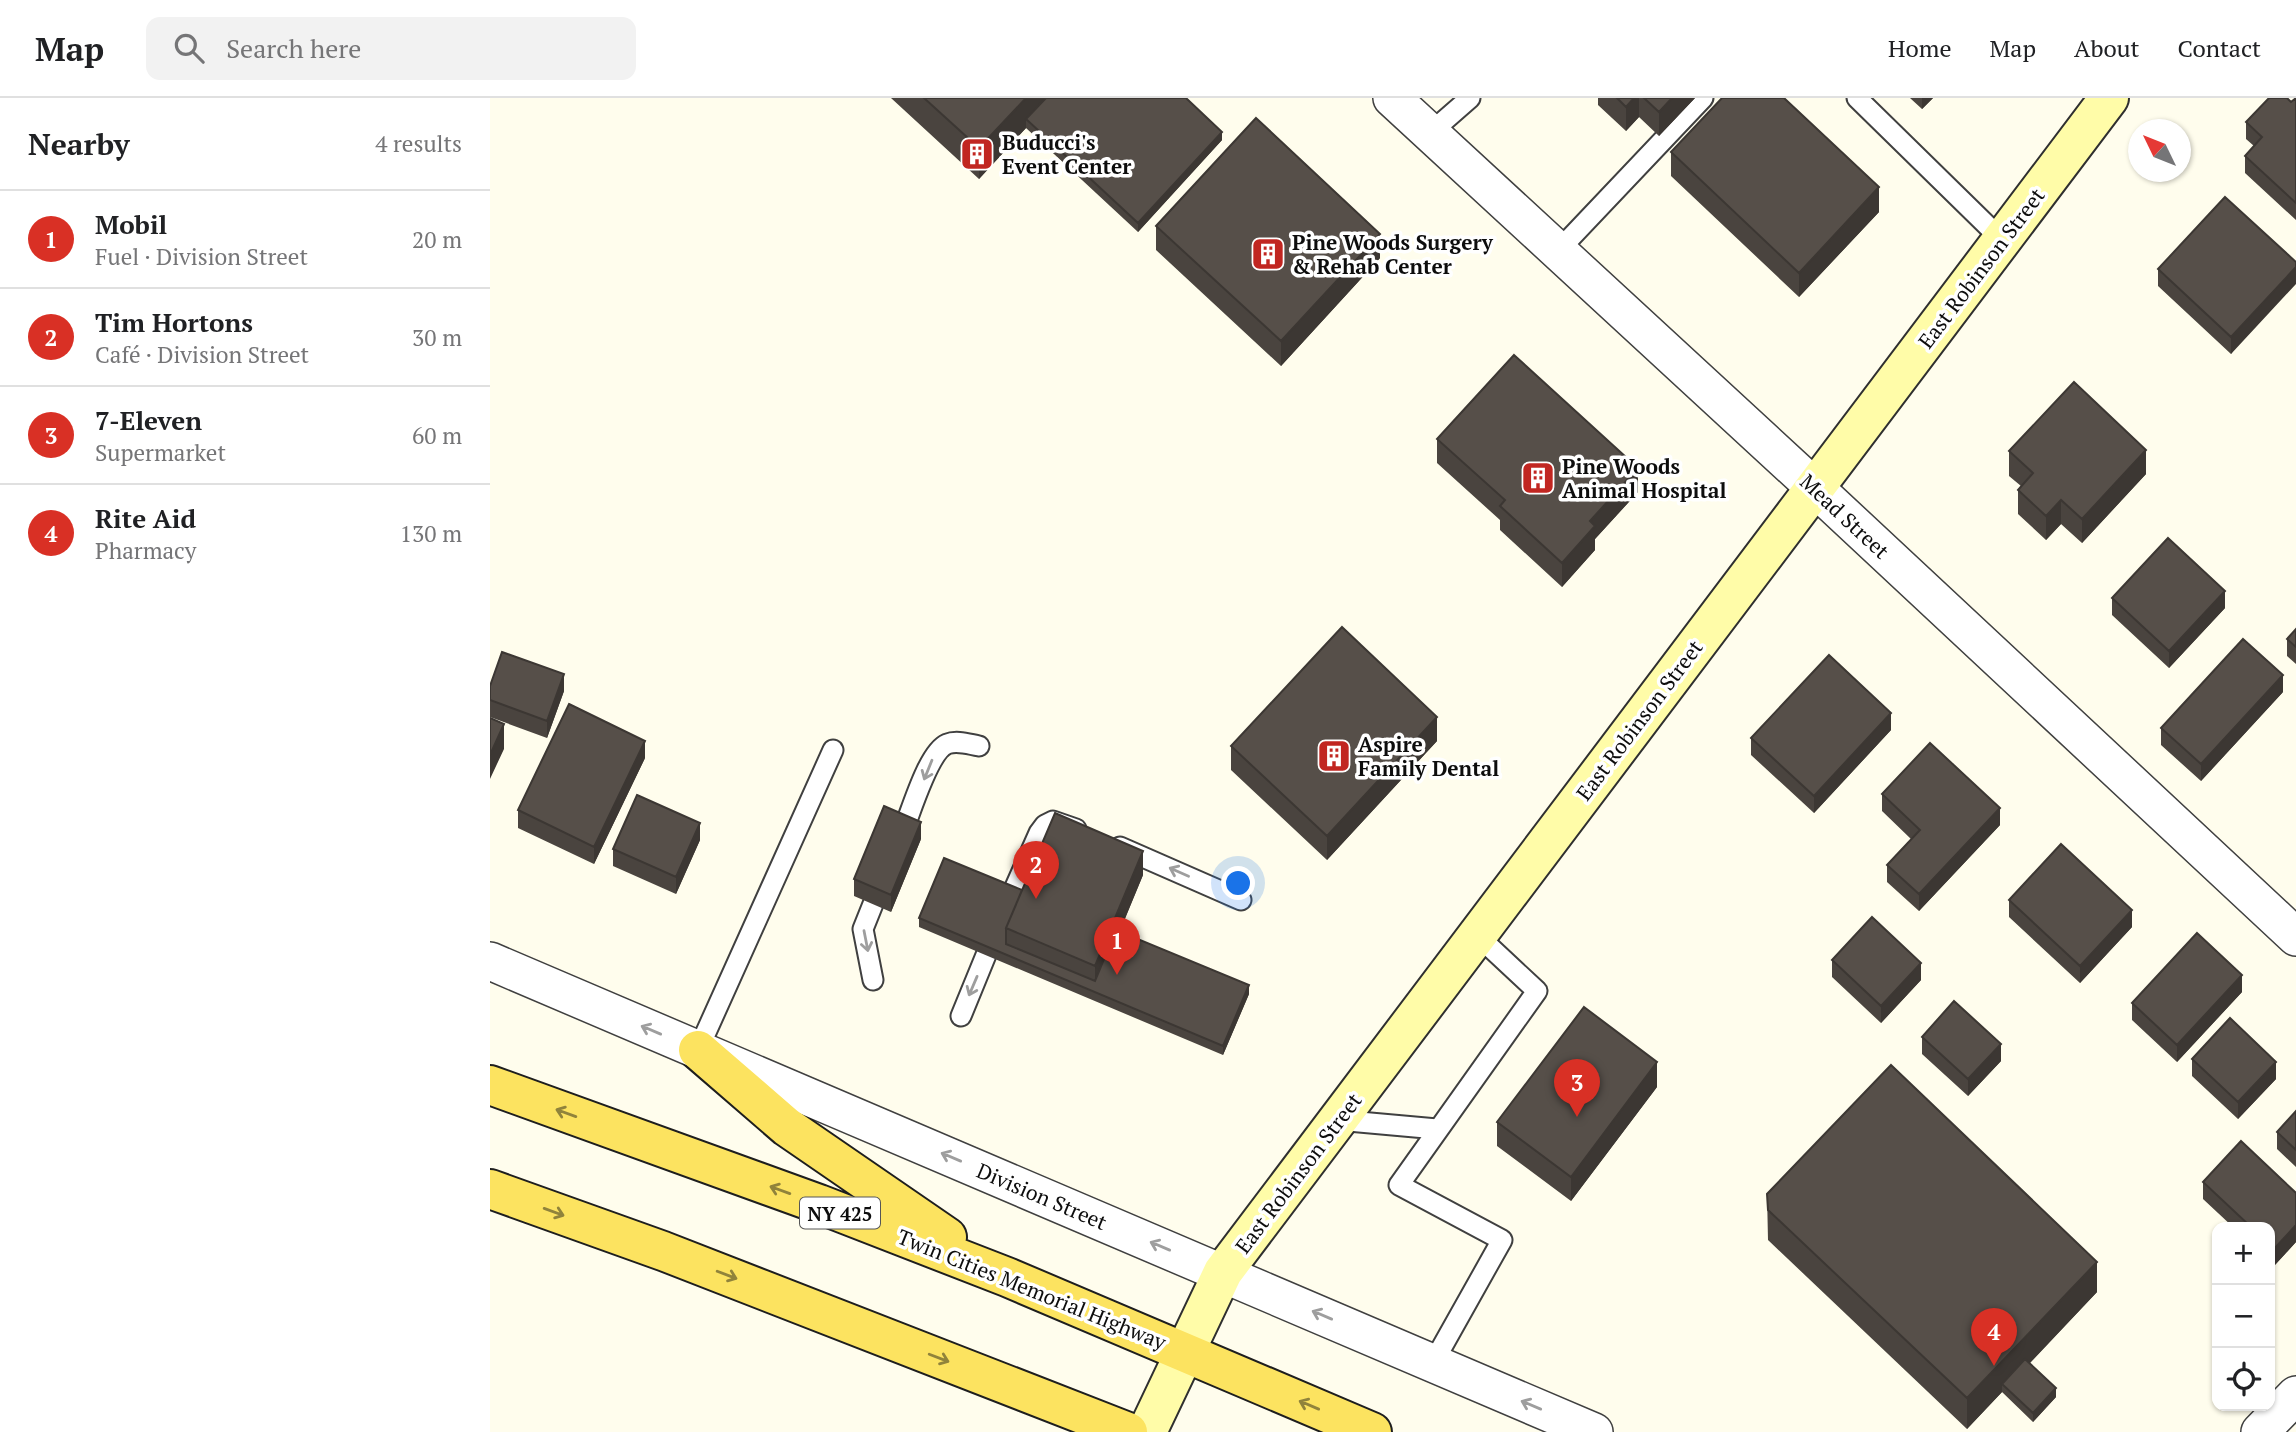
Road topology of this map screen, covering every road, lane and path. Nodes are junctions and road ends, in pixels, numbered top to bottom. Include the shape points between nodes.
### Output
1 (1392, 98) edge
2 (1470, 98) edge
3 (1703, 98) edge
4 (1857, 98) edge
5 (2109, 98) edge
6 (1430, 133) junction
7 (2002, 240) junction
8 (1558, 251) junction
9 (1815, 488) junction
10 (979, 746) dead end
11 (833, 750) dead end
12 (903, 831) edge
13 (1012, 894) edge
14 (1241, 900) dead end
15 (873, 904) edge
16 (1477, 935) junction
17 (2296, 937) edge
18 (986, 956) edge
19 (490, 961) edge
20 (873, 980) dead end
21 (961, 1016) dead end
22 (698, 1050) junction
23 (490, 1085) edge
24 (1337, 1120) junction
25 (1437, 1129) junction
26 (490, 1189) edge
27 (1223, 1272) junction
28 (1007, 1277) junction
29 (1185, 1351) junction
30 (1433, 1363) junction
31 (2296, 1395) edge
32 (1128, 1432) edge
33 (1147, 1432) edge
34 (1372, 1432) edge
35 (1594, 1432) edge
36 (2260, 1432) edge

1 - 6 street, Mead Street
2 - 6 lane
3 - 8 lane
4 - 7 lane
5 - 7 street, East Robinson Street
6 - 8 street, Mead Street
7 - 9 street, East Robinson Street
8 - 9 street, Mead Street
9 - 16 street, East Robinson Street
9 - 17 street, Mead Street
10 -> 12 lane via 957,742 944,745 933,756
11 - 22 lane
14 -> 13 lane via 1053,821 1039,832
15 -> 20 lane via 863,929
16 - 24 street, East Robinson Street
16 - 25 lane via 1537,991
18 -> 21 lane
22 -> 19 street, Division Street
27 -> 22 street, Division Street
22 - 28 main road via 787,1127
28 -> 23 main road, Twin Cities Memorial Highway / NY 425
24 - 25 lane
24 - 27 street, East Robinson Street
25 - 30 lane via 1399,1185 1502,1240
26 -> 32 main road via 663,1251
27 - 29 street, East Robinson Street
30 -> 27 street, Division Street
28 - 29 main road, Twin Cities Memorial Highway / NY 425
29 - 33 street, East Robinson Street
34 -> 29 main road, Twin Cities Memorial Highway / NY 425
35 -> 30 street, Division Street
31 - 36 street

